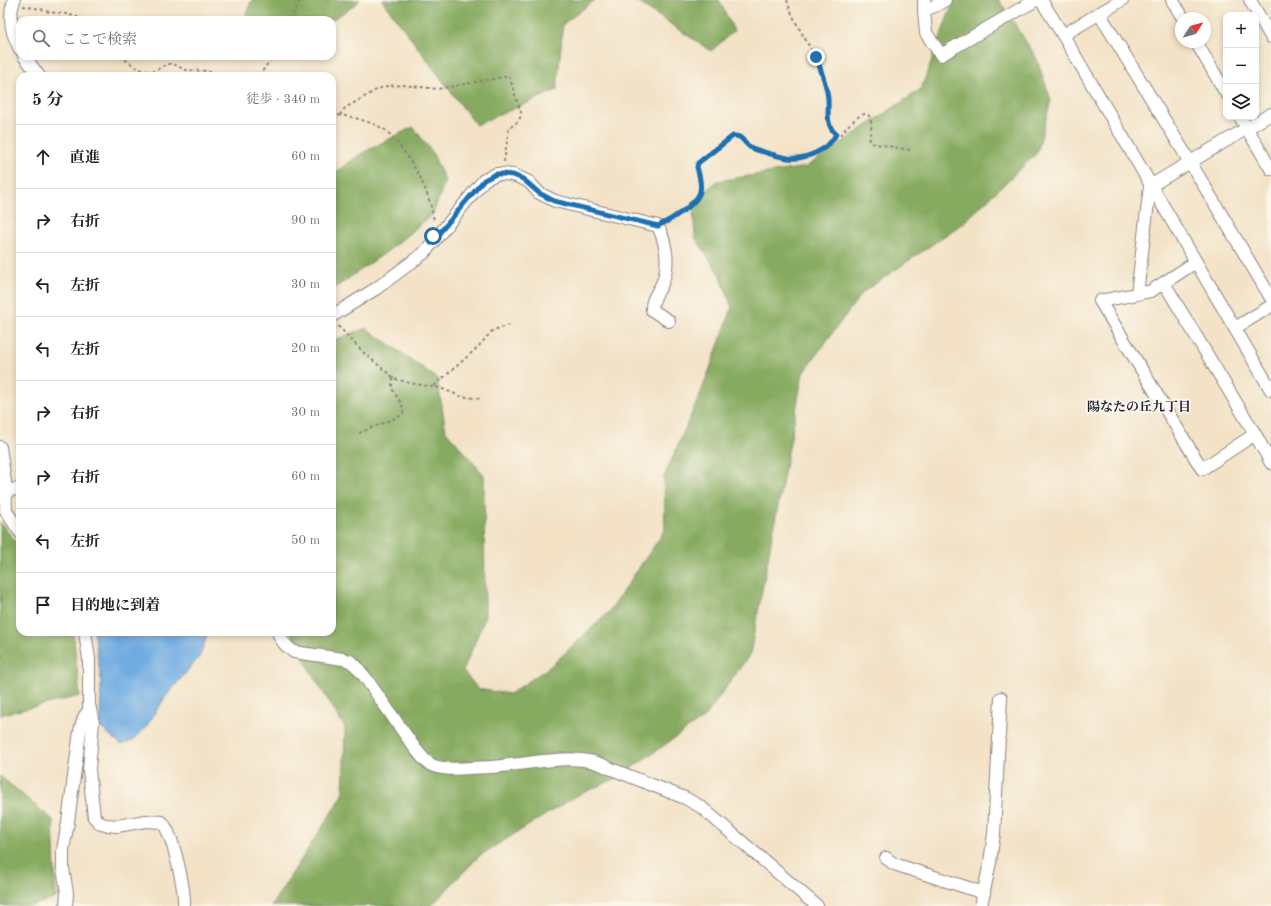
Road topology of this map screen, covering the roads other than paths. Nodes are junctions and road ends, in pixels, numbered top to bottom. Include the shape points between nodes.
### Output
1 (945, 0) edge
2 (1036, 0) edge
3 (1041, 0) edge
4 (1122, 0) edge
5 (1172, 0) edge
6 (1250, 0) edge
7 (13, 2) edge
8 (924, 5) edge
9 (1179, 12) edge
10 (1099, 14) junction
11 (1063, 35) junction
12 (1271, 37) edge
13 (16, 38) edge
14 (1200, 48) edge
15 (27, 60) edge
16 (36, 72) edge
17 (1223, 88) edge
18 (1271, 114) edge
19 (1242, 120) edge
20 (1247, 129) junction
21 (1190, 162) junction
22 (1271, 169) edge
23 (1150, 186) junction
24 (1196, 262) junction
25 (1164, 283) junction
26 (1138, 294) junction
27 (1271, 298) edge
28 (1271, 306) edge
29 (336, 319) edge
30 (669, 322) dead end
31 (1234, 328) junction
32 (1271, 390) edge
33 (1254, 434) junction
34 (0, 447) edge
35 (1271, 463) edge
36 (16, 489) edge
37 (6, 490) junction
38 (16, 526) edge
39 (86, 636) edge
40 (280, 636) edge
41 (1001, 698) dead end
42 (90, 709) junction
43 (886, 858) dead end
44 (984, 893) junction
45 (66, 906) edge
46 (184, 906) edge
47 (817, 906) edge
48 (981, 906) edge

1 - 8 street via 935,6
2 - 8 street via 941,55 926,33
3 - 11 street
4 - 10 street
5 - 9 street
6 - 12 street
7 - 13 street via 10,22
10 - 11 street
10 - 21 street
11 - 23 street
14 - 17 street
15 - 16 street
18 - 20 street
19 - 20 street
20 - 21 street
20 - 22 street
21 - 23 street
21 - 27 street
23 - 24 street
23 - 26 street
24 - 25 street
24 - 31 street
25 - 26 street via 1151,291
25 - 33 street
26 - 33 street via 1100,301 1202,470
28 - 31 street
29 - 30 street via 424,253 484,180 496,174 503,174 523,179 539,193 554,201 658,226 668,260 652,310
31 - 32 street
33 - 35 street
34 - 37 street
36 - 37 street
37 - 38 street via 6,511
39 - 42 street via 89,659
40 - 47 street via 287,648 294,652 343,659 356,666 414,747 434,766 457,769 492,768 569,760 603,765 701,807
41 - 44 street via 994,834
42 - 45 street via 84,717 80,731 63,850
42 - 46 street via 93,731 89,770 94,818 107,825 162,822 167,830 182,879
43 - 44 street via 894,864
44 - 48 street

